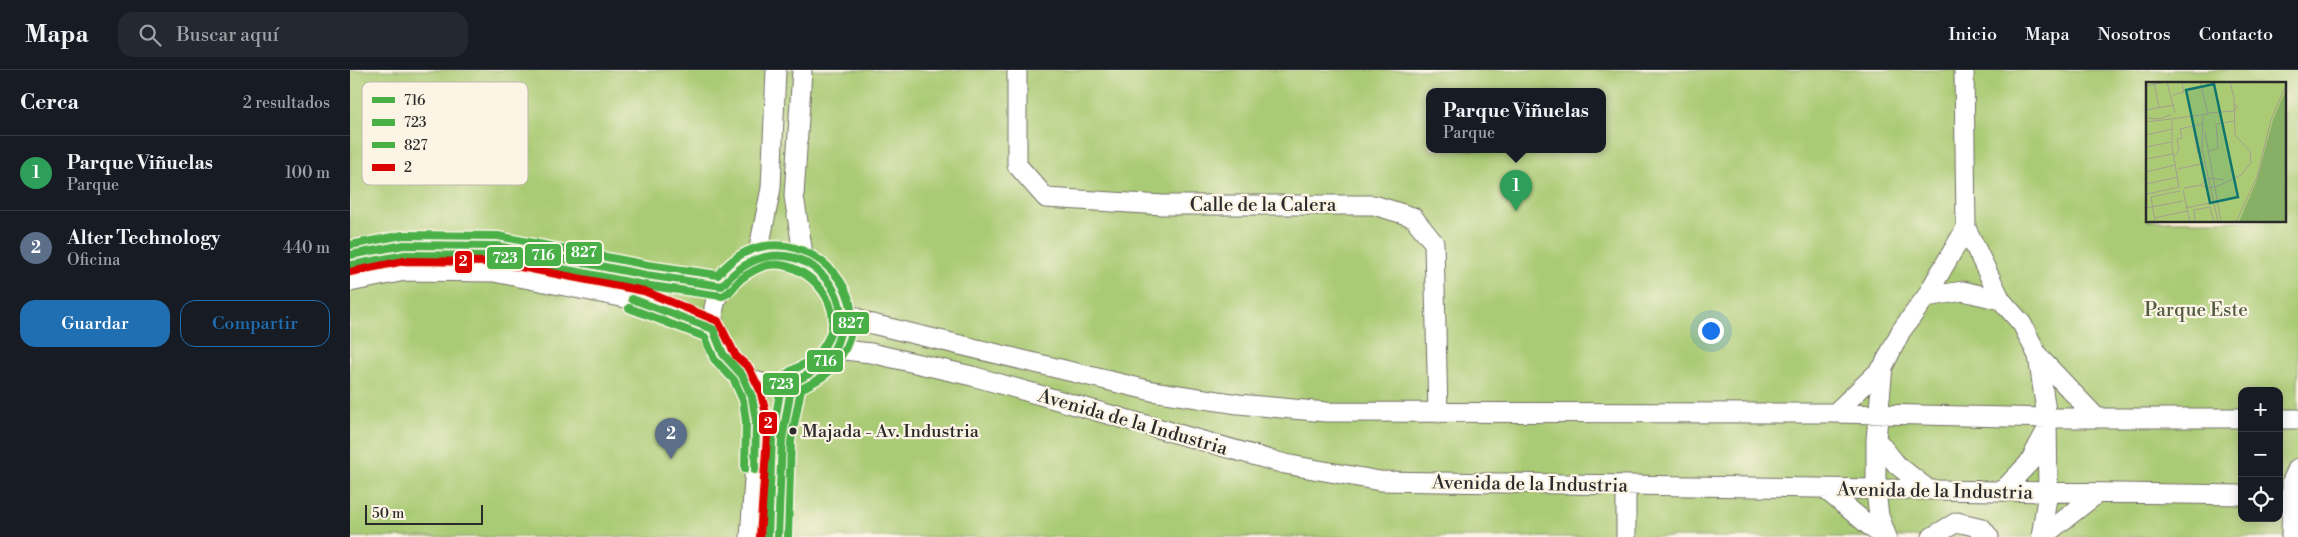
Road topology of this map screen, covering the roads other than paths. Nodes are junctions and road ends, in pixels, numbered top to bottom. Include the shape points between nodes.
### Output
1 (776, 70) edge
2 (802, 70) edge
3 (1018, 70) edge
4 (1964, 70) edge
5 (1966, 228) junction
6 (350, 255) edge
7 (757, 258) junction
8 (804, 260) junction
9 (350, 282) edge
10 (722, 286) junction
11 (1926, 297) junction
12 (2001, 300) junction
13 (842, 310) junction
14 (713, 329) junction
15 (836, 349) junction
16 (2038, 356) junction
17 (1883, 367) junction
18 (741, 374) junction
19 (792, 383) junction
20 (1438, 413) junction
21 (1835, 413) junction
22 (1880, 414) junction
23 (2095, 416) junction
24 (2238, 418) edge
25 (2283, 418) edge
26 (2298, 419) edge
27 (2047, 424) junction
28 (1876, 439) junction
29 (2298, 468) edge
30 (1626, 486) junction
31 (1826, 490) junction
32 (1929, 490) junction
33 (1876, 491) junction
34 (2002, 491) junction
35 (2048, 492) junction
36 (2098, 493) junction
37 (2238, 495) edge
38 (2290, 496) edge
39 (750, 537) edge
40 (778, 537) edge
41 (1626, 537) edge
42 (1883, 537) edge
43 (1887, 537) edge
44 (1932, 537) edge
45 (1989, 537) edge
46 (2041, 537) edge
47 (2291, 537) edge

1 - 7 street via 771,188
2 - 8 street via 794,196
3 - 20 street, Calle de la Calera via 1016,165 1046,198 1163,205 1374,204 1413,217 1434,242
4 - 5 street
5 - 11 street
5 - 12 street
6 - 10 street via 404,246 497,246
7 - 8 street via 789,255
7 - 10 street via 737,269
8 - 13 street via 822,272 835,289
9 - 14 street via 405,272 494,272 641,301
10 - 14 street via 714,307
11 - 12 street via 1963,291
11 - 17 street via 1901,331
12 - 16 street via 2022,324
13 - 15 street via 842,330
13 - 20 street, Avenida de la Industria via 864,322 1152,391 1316,411
14 - 18 street via 723,354
15 - 19 street via 825,365
15 - 30 street, Avenida de la Industria via 871,353 972,376 1285,464 1370,480
16 - 23 street
16 - 27 street
17 - 21 street
17 - 22 street
18 - 19 street via 775,385
18 - 39 street via 751,394 758,423
19 - 40 street via 783,430
20 - 21 street, Avenida de la Industria
21 - 22 street, Avenida de la Industria
22 - 27 street, Avenida de la Industria
22 - 28 street
23 - 24 street, Avenida de la Industria
23 - 27 street, Avenida de la Industria
25 - 26 street
27 - 34 street via 2029,463
27 - 35 street
28 - 32 street via 1897,465
28 - 33 street
29 - 38 street
30 - 31 street, Avenida de la Industria
30 - 41 street
31 - 33 street, Avenida de la Industria
31 - 42 street
32 - 33 street, Avenida de la Industria
32 - 34 street, Avenida de la Industria
33 - 43 street via 1878,516
34 - 35 street, Avenida de la Industria
35 - 36 street, Avenida de la Industria
35 - 46 street
36 - 37 street, Avenida de la Industria
36 - 46 street
38 - 47 street
44 - 45 street via 1957,522 1982,528

